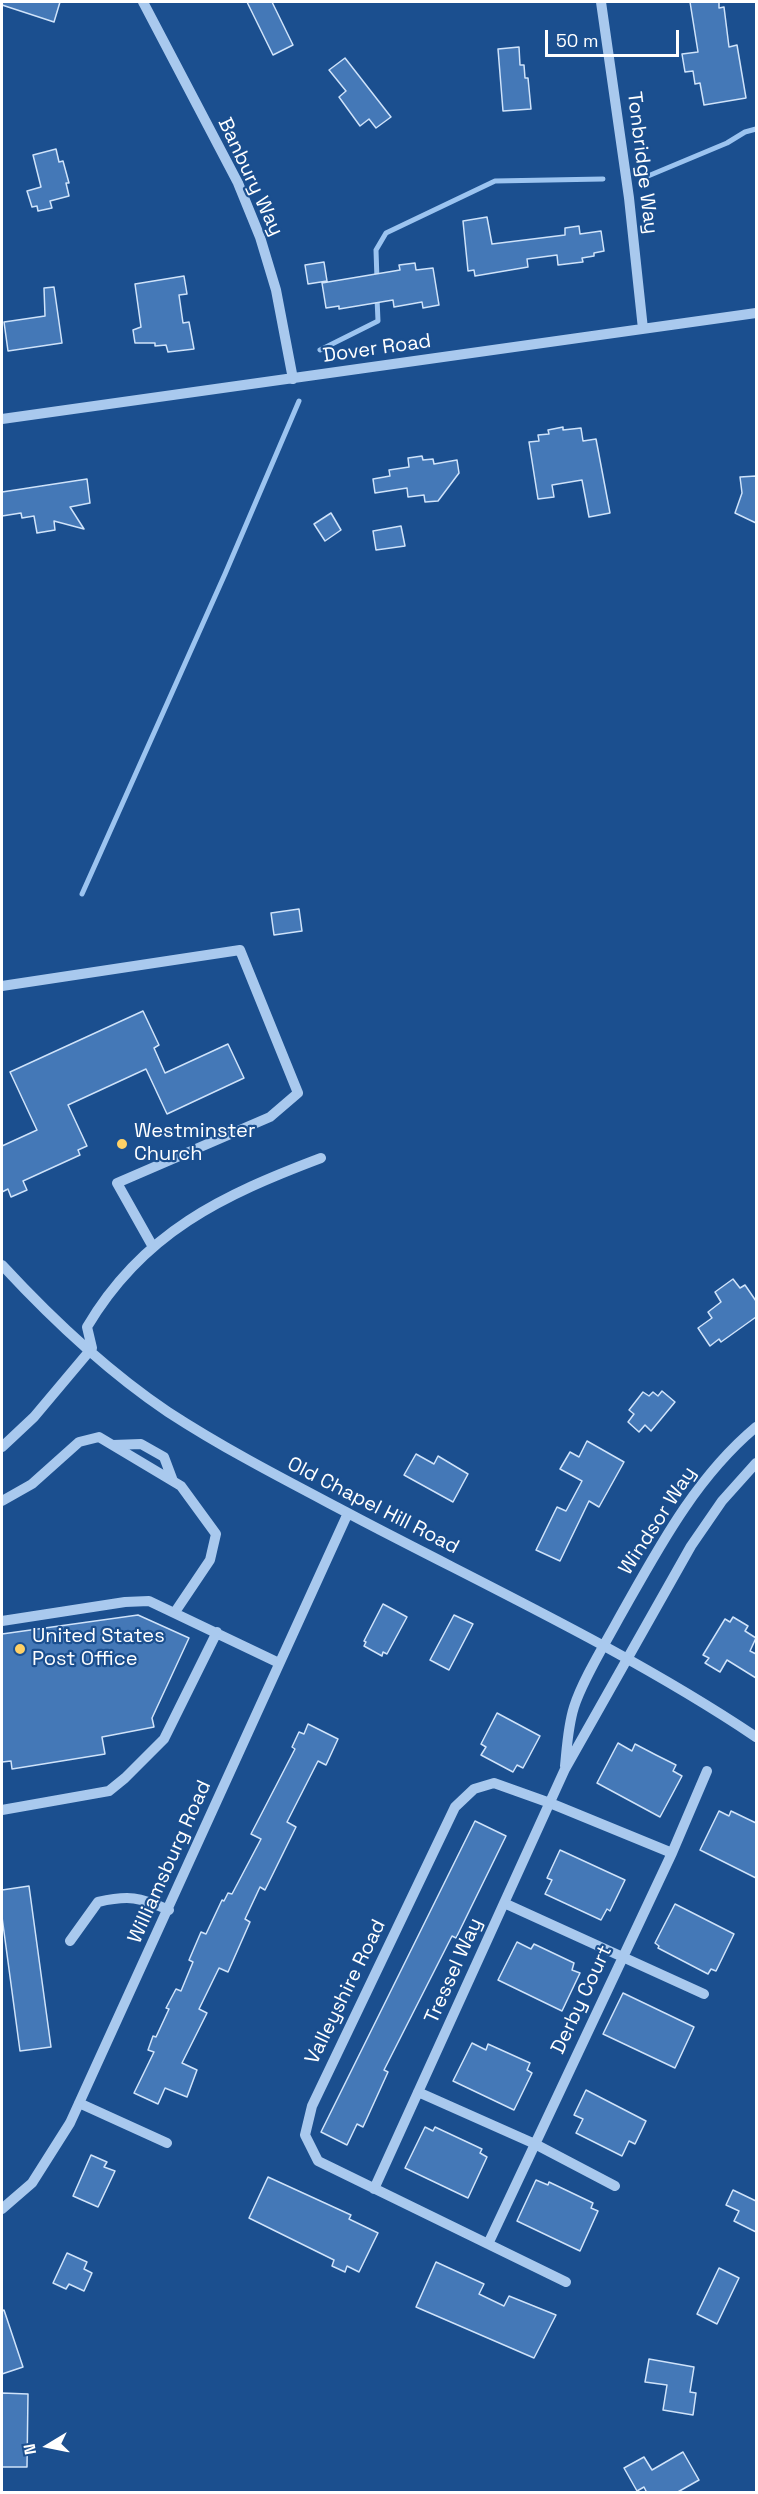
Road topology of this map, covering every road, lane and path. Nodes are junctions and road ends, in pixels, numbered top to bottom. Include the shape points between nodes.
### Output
1 (143, 2) edge
2 (601, 2) edge
3 (756, 314) edge
4 (643, 329) junction
5 (293, 379) junction
6 (2, 419) edge
7 (2, 986) edge
8 (321, 1158) dead end
9 (153, 1247) junction
10 (2, 1265) edge
11 (90, 1351) junction
12 (756, 1427) edge
13 (113, 1445) junction
14 (2, 1447) edge
15 (756, 1463) edge
16 (173, 1481) junction
17 (2, 1501) edge
18 (348, 1513) junction
19 (176, 1612) junction
20 (2, 1622) edge
21 (217, 1632) junction
22 (604, 1646) junction
23 (627, 1658) junction
24 (279, 1663) junction
25 (756, 1737) edge
26 (565, 1769) junction
27 (708, 1771) dead end
28 (550, 1803) junction
29 (2, 1810) edge
30 (672, 1853) junction
31 (504, 1903) junction
32 (169, 1910) junction
33 (70, 1941) dead end
34 (622, 1957) junction
35 (704, 1994) dead end
36 (418, 2092) junction
37 (80, 2103) junction
38 (167, 2144) dead end
39 (535, 2144) junction
40 (615, 2186) dead end
41 (374, 2189) junction
42 (2, 2210) edge
43 (488, 2244) junction
44 (566, 2282) dead end

1 - 5 street, Banbury Way via 237,183 260,237 276,290
2 - 4 street, Tonbridge Way
3 - 4 street, Dover Road
4 - 5 street, Dover Road
5 - 6 street, Dover Road
7 - 9 street via 240,950 298,1092 270,1117 117,1183
8 - 9 street via 223,1198
9 - 11 street via 91,1320 87,1327
10 - 11 street, Old Chapel Hill Road
11 - 14 street via 34,1417
11 - 18 street, Old Chapel Hill Road via 167,1411 232,1452
12 - 22 street, Windsor Way via 737,1443 667,1533
13 - 16 street
13 - 16 street via 141,1444 164,1457
13 - 17 street via 99,1437 80,1442 32,1484
15 - 23 street via 722,1501 691,1546
16 - 19 street via 181,1486 216,1534 210,1560
18 - 22 street, Old Chapel Hill Road
18 - 24 street, Williamsburg Road
19 - 20 street via 138,1600
19 - 21 street
21 - 24 street
21 - 29 street via 164,1739 110,1791
22 - 23 street, Old Chapel Hill Road
22 - 26 street, Tressel Way via 574,1706
23 - 25 street, Old Chapel Hill Road
23 - 26 street, Tressel Way
24 - 32 street, Williamsburg Road
26 - 28 street, Tressel Way
27 - 30 street, Derby Court
28 - 30 street, Valleyshire Road
28 - 31 street, Tressel Way
28 - 41 street, Valleyshire Road via 494,1783 474,1789 455,1807 312,2106 305,2135 318,2161
30 - 34 street, Derby Court
31 - 34 street
31 - 36 street, Tressel Way
32 - 33 street via 123,1896 98,1902
32 - 37 street, Williamsburg Road
34 - 35 street
34 - 39 street, Derby Court
36 - 39 street
36 - 41 street, Tressel Way
37 - 38 street
37 - 42 street, Williamsburg Road via 32,2183
39 - 40 street
39 - 43 street, Derby Court
41 - 43 street, Valleyshire Road
43 - 44 street, Valleyshire Road

